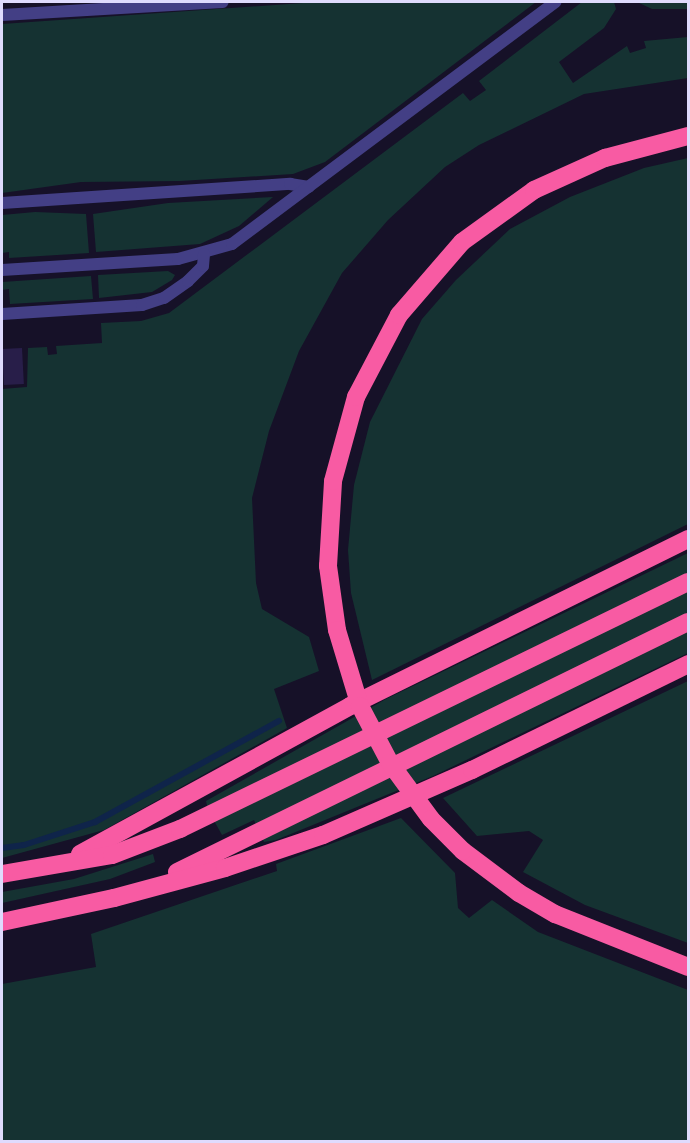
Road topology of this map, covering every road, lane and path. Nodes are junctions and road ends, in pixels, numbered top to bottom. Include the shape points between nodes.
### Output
1 (224, 2) edge
2 (556, 2) edge
3 (2, 15) edge
4 (688, 136) edge
5 (309, 187) junction
6 (2, 203) edge
7 (204, 255) junction
8 (2, 270) edge
9 (2, 314) edge
10 (688, 539) edge
11 (688, 582) edge
12 (688, 622) edge
13 (688, 664) edge
14 (688, 669) edge
15 (669, 674) junction
16 (43, 868) junction
17 (2, 874) edge
18 (144, 889) junction
19 (2, 922) edge
20 (688, 967) edge

1 - 3 lane
2 - 5 lane
4 - 20 highway, bridge via 605,158 534,190 462,242 399,315 356,396 333,481 328,566 337,630 360,706 390,763 431,819 463,851 519,893 555,914
5 - 6 lane via 290,184
5 - 7 lane via 232,244
7 - 8 lane
7 - 9 lane via 203,266 188,281 164,298 141,305
10 - 16 highway via 350,706 116,837
11 - 16 highway via 180,830 135,848
12 - 18 highway
13 - 15 highway
14 - 15 highway
15 - 18 highway via 355,821 275,852
16 - 17 highway
18 - 19 highway

